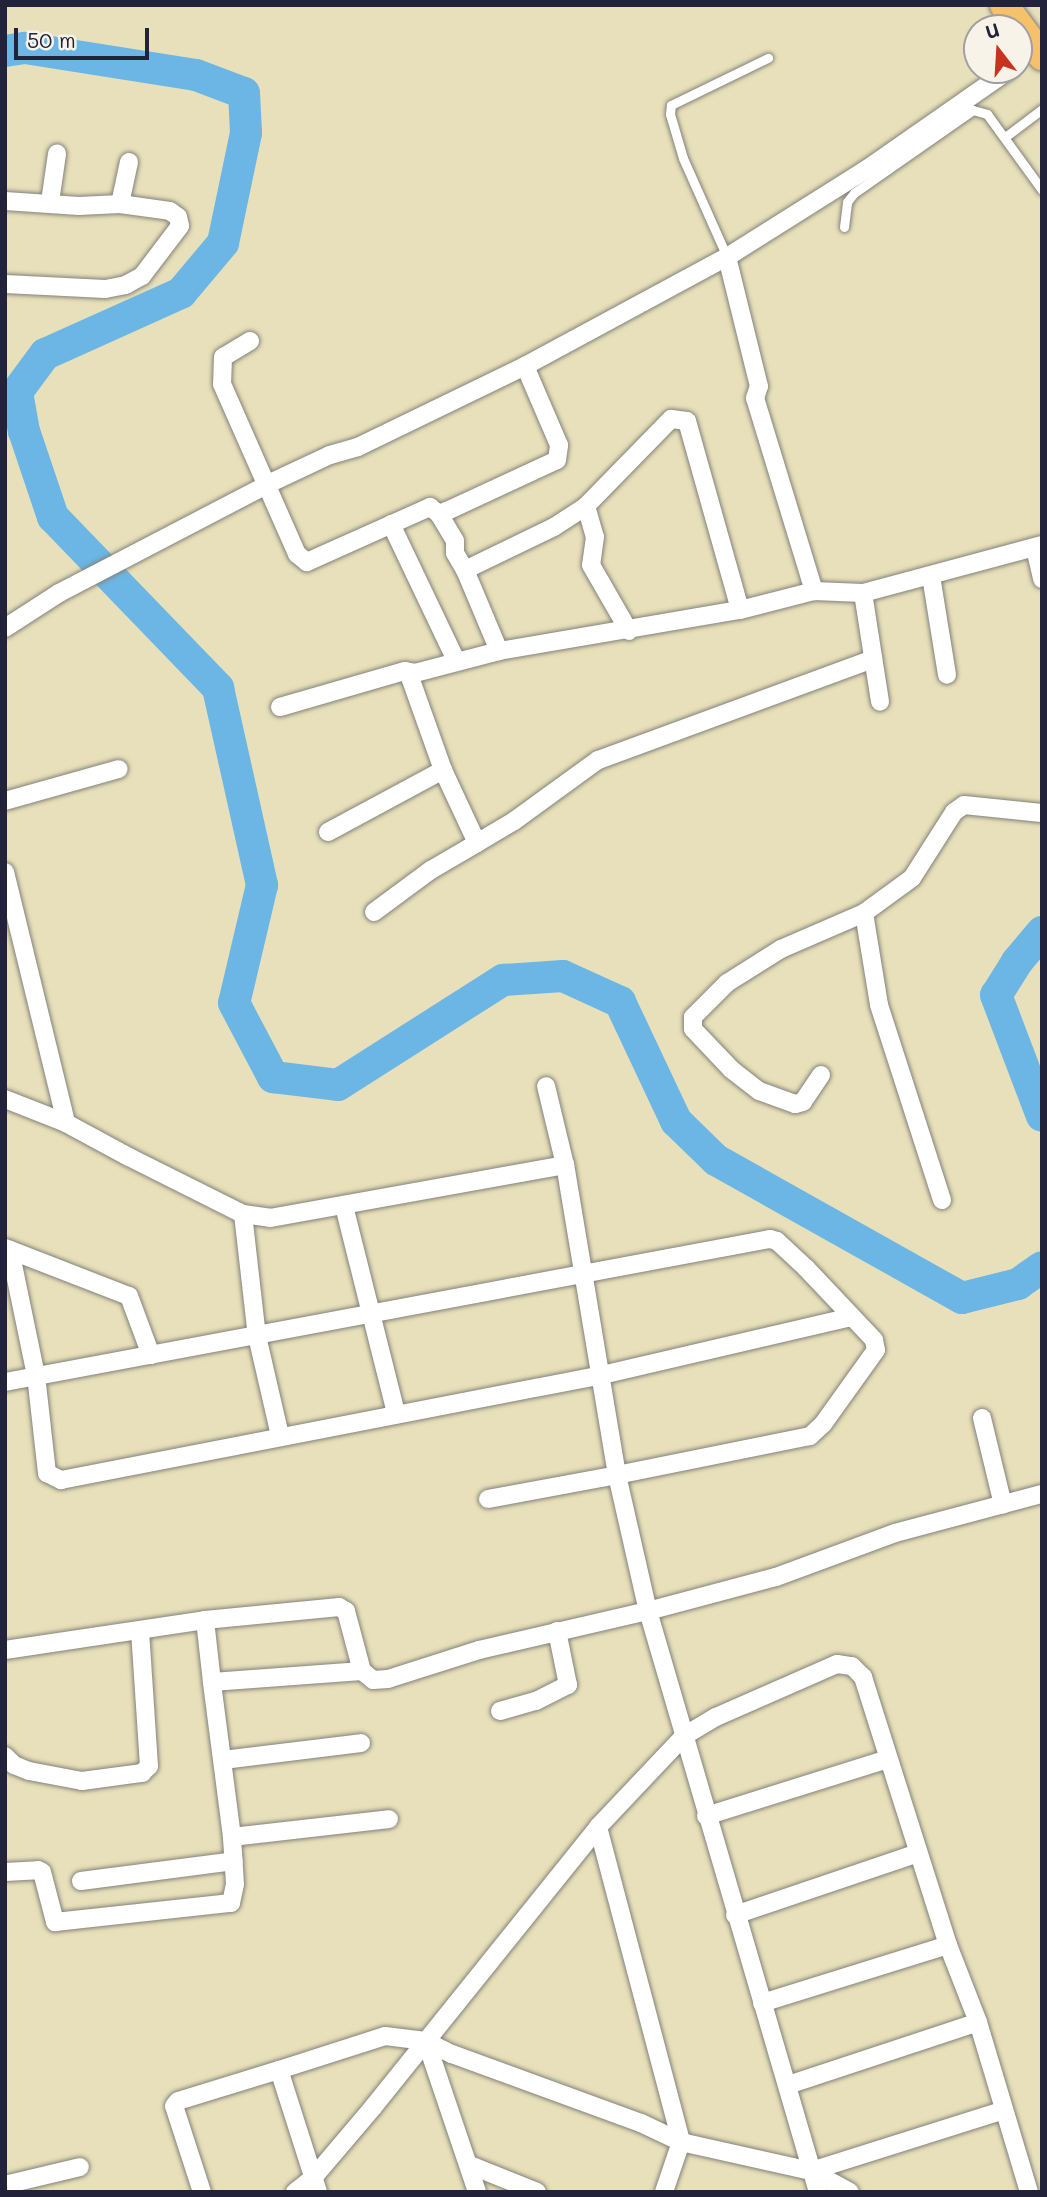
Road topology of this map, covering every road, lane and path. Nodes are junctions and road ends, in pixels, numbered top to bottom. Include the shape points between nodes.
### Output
1 (768, 58) dead end
2 (989, 84) edge
3 (1042, 108) edge
4 (1005, 137) junction
5 (57, 155) dead end
6 (129, 162) dead end
7 (1042, 190) edge
8 (5, 201) edge
9 (50, 202) junction
10 (120, 204) junction
11 (844, 227) dead end
12 (727, 257) junction
13 (5, 284) edge
14 (250, 341) dead end
15 (525, 366) junction
16 (268, 484) junction
17 (586, 506) junction
18 (439, 514) junction
19 (391, 524) junction
20 (1039, 546) edge
21 (465, 569) junction
22 (931, 576) junction
23 (1042, 579) edge
24 (814, 591) junction
25 (863, 593) junction
26 (740, 610) junction
27 (5, 628) edge
28 (629, 631) junction
29 (499, 651) junction
30 (873, 659) junction
31 (456, 660) junction
32 (415, 673) junction
33 (947, 675) dead end
34 (880, 702) dead end
35 (280, 707) dead end
36 (119, 769) dead end
37 (443, 771) junction
38 (5, 801) edge
39 (1042, 813) edge
40 (328, 832) dead end
41 (477, 843) junction
42 (5, 872) edge
43 (374, 912) dead end
44 (864, 913) junction
45 (821, 1075) dead end
46 (546, 1086) dead end
47 (5, 1099) edge
48 (66, 1123) junction
49 (565, 1165) junction
50 (942, 1200) dead end
51 (344, 1206) junction
52 (243, 1214) junction
53 (7, 1249) edge
54 (583, 1272) junction
55 (369, 1314) junction
56 (851, 1317) junction
57 (257, 1336) junction
58 (151, 1355) junction
59 (602, 1375) junction
60 (36, 1376) junction
61 (5, 1382) edge
62 (396, 1413) junction
63 (982, 1418) dead end
64 (280, 1436) junction
65 (617, 1475) junction
66 (1042, 1494) edge
67 (488, 1499) dead end
68 (1003, 1505) junction
69 (648, 1611) junction
70 (205, 1620) junction
71 (140, 1632) junction
72 (557, 1632) junction
73 (5, 1650) edge
74 (362, 1671) junction
75 (212, 1682) junction
76 (500, 1711) dead end
77 (684, 1736) junction
78 (361, 1744) dead end
79 (5, 1756) edge
80 (888, 1759) junction
81 (223, 1760) junction
82 (706, 1816) junction
83 (389, 1819) dead end
84 (598, 1827) junction
85 (232, 1837) junction
86 (918, 1853) junction
87 (234, 1861) junction
88 (5, 1872) edge
89 (80, 1881) dead end
90 (735, 1915) junction
91 (948, 1945) junction
92 (762, 2003) junction
93 (978, 2022) junction
94 (426, 2041) junction
95 (279, 2070) junction
96 (788, 2085) junction
97 (1004, 2110) junction
98 (681, 2142) junction
99 (470, 2165) junction
100 (80, 2167) dead end
101 (811, 2171) junction
102 (5, 2185) edge
103 (315, 2185) edge
104 (202, 2192) edge
105 (295, 2192) edge
106 (477, 2192) edge
107 (537, 2192) edge
108 (664, 2192) edge
109 (818, 2192) edge
110 (850, 2192) edge
111 (1029, 2192) edge

1 - 12 lane via 671,105 683,158
2 - 12 street via 867,169
3 - 4 lane
4 - 7 lane
4 - 11 lane via 987,114 973,110 854,193 847,202
5 - 9 street
6 - 10 street
8 - 9 street
9 - 10 street
10 - 13 street via 170,211 178,217 180,226 142,276 105,289
12 - 15 street
12 - 24 street via 759,386 755,398
14 - 16 street via 223,357 220,375
15 - 16 street via 358,447
15 - 18 street via 559,445 556,460
16 - 19 street via 297,554 307,562
16 - 27 street via 59,593
17 - 21 street via 554,527
17 - 26 street via 671,419 687,421
17 - 28 street via 595,537 591,565
18 - 19 street via 430,508
18 - 21 street
19 - 31 street
20 - 22 street
20 - 23 street
21 - 29 street
22 - 25 street
22 - 33 street
24 - 25 street
24 - 26 street
25 - 30 street
26 - 28 street
28 - 29 street
29 - 31 street
30 - 34 street
30 - 41 street via 598,760
31 - 32 street
32 - 35 street via 405,671
32 - 37 street via 412,686
36 - 38 street
37 - 40 street
37 - 41 street
39 - 44 street via 964,805 954,812 912,878
41 - 43 street
42 - 48 street
44 - 45 street via 781,949 727,983 694,1017 693,1029 759,1091 795,1104 803,1102
44 - 50 street via 879,1005
46 - 49 street
47 - 48 street
48 - 52 street
49 - 51 street
49 - 54 street
51 - 52 street via 270,1218
51 - 55 street
52 - 57 street
53 - 58 street via 130,1296
53 - 60 street
54 - 55 street
54 - 56 street via 777,1241
54 - 59 street
55 - 57 street
55 - 62 street
56 - 59 street
56 - 65 street via 874,1340 876,1350 810,1436
57 - 58 street
57 - 64 street
58 - 60 street
59 - 62 street
59 - 65 street
60 - 61 street
60 - 64 street via 47,1473 61,1480
62 - 64 street
63 - 68 street
65 - 67 street
65 - 69 street
66 - 68 street
68 - 69 street via 895,1533 776,1577
69 - 72 street
69 - 77 street
70 - 71 street
70 - 74 street via 339,1607 346,1611
70 - 75 street
71 - 73 street
71 - 79 street via 149,1756 149,1766 142,1773 82,1781 29,1771
72 - 74 street via 479,1650 388,1679 373,1680
72 - 76 street via 568,1685 536,1701
74 - 75 street
75 - 81 street
77 - 80 street via 716,1717 837,1664 852,1666 863,1677
77 - 82 street
77 - 84 street
78 - 81 street
80 - 82 street
80 - 86 street
81 - 85 street
82 - 90 street
83 - 85 street
84 - 94 street
84 - 98 street
85 - 87 street
86 - 90 street
86 - 91 street
87 - 88 street via 234,1897 226,1905 59,1923 53,1920 42,1872
87 - 89 street
90 - 92 street
91 - 92 street
91 - 93 street
92 - 96 street
93 - 96 street
93 - 97 street
94 - 95 street via 385,2036
94 - 98 street
94 - 99 street
94 - 103 street
95 - 103 street
95 - 104 street via 174,2106
96 - 101 street
97 - 101 street
97 - 111 street
98 - 101 street
98 - 108 street
99 - 106 street
99 - 107 street
100 - 102 street
101 - 109 street
101 - 110 street
103 - 105 street

